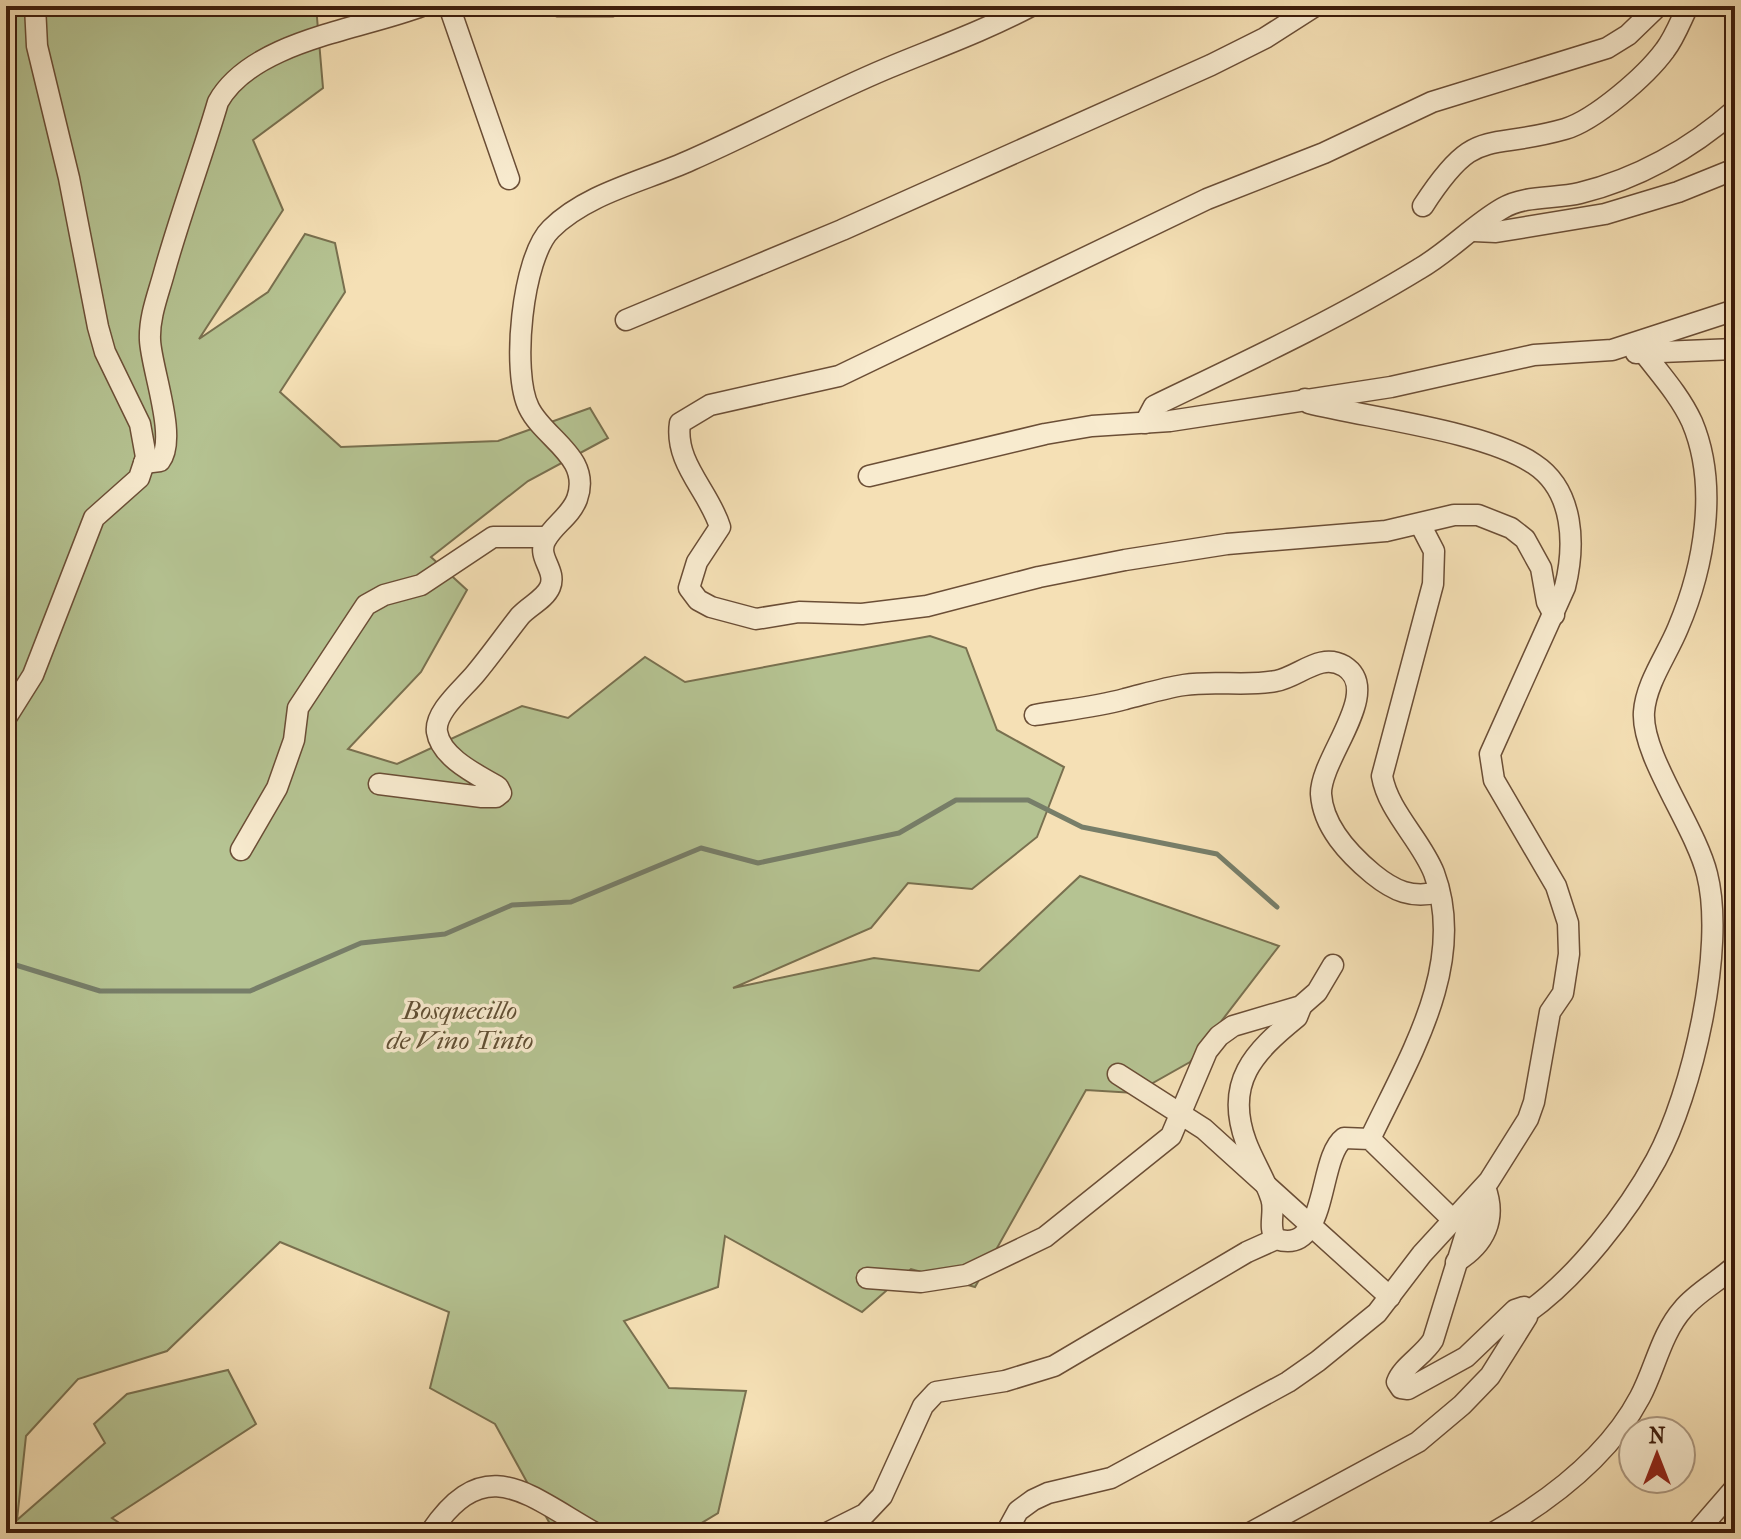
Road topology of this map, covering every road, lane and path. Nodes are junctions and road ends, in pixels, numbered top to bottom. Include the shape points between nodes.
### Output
1 (35, 6) edge
2 (422, 6) edge
3 (449, 6) edge
4 (559, 6) edge
5 (611, 6) edge
6 (1031, 6) edge
7 (1315, 6) edge
8 (1658, 6) edge
9 (1688, 6) edge
10 (1735, 110) edge
11 (1735, 169) edge
12 (509, 179) dead end
13 (1423, 206) dead end
14 (1474, 231) junction
15 (1735, 310) edge
16 (626, 320) dead end
17 (1735, 349) edge
18 (1612, 350) junction
19 (1644, 353) junction
20 (1305, 399) junction
21 (1145, 423) junction
22 (144, 463) junction
23 (869, 476) dead end
24 (1420, 524) junction
25 (547, 537) junction
26 (1554, 615) junction
27 (1035, 715) dead end
28 (6, 718) edge
29 (379, 784) dead end
30 (241, 850) dead end
31 (1439, 892) junction
32 (1333, 965) dead end
33 (1301, 1006) junction
34 (1118, 1074) dead end
35 (1183, 1115) junction
36 (1370, 1139) junction
37 (1265, 1184) junction
38 (1485, 1187) junction
39 (1471, 1204) junction
40 (1453, 1220) junction
41 (1311, 1225) junction
42 (1276, 1239) junction
43 (1456, 1262) junction
44 (1735, 1266) edge
45 (867, 1278) dead end
46 (1390, 1297) junction
47 (1528, 1312) junction
48 (1735, 1488) edge
49 (430, 1533) edge
50 (595, 1533) edge
51 (827, 1533) edge
52 (1006, 1533) edge
53 (1250, 1533) edge
54 (1493, 1533) edge
55 (1696, 1533) edge

1 - 22 street via 37,46 98,327 140,424
2 - 22 street via 262,58 227,87 173,239 151,320 165,449 160,461
3 - 12 street
4 - 5 street
6 - 25 street via 608,194 564,217 542,238 524,290 524,394 536,420 569,453 579,478 571,514
7 - 16 street via 1211,65
8 - 24 street via 1607,48 1432,102 1324,153 1207,199 839,376 710,405 680,423 678,436 682,456 720,527 697,562 689,588 711,607 756,619 927,606 1125,560
9 - 13 street via 1666,49 1605,105 1568,128 1474,147 1456,161
10 - 14 street via 1691,145 1638,172 1585,192 1521,201
11 - 14 street via 1605,214
14 - 21 street via 1422,268 1306,332 1154,406
15 - 18 street
17 - 19 street
18 - 19 street
18 - 20 street via 1534,355 1433,380
19 - 47 street via 1692,422 1705,474 1696,574 1644,712 1649,743 1694,834 1709,881 1708,992 1670,1129 1652,1168 1581,1262
20 - 21 street
20 - 26 street via 1467,439 1536,465 1560,496 1572,536 1572,559
21 - 23 street via 1045,434
22 - 28 street via 139,478 94,518 33,675
24 - 26 street via 1478,515 1511,528 1535,554
24 - 31 street via 1434,551 1436,569 1382,776 1428,860
25 - 29 street via 542,553 552,577 550,587 521,615 438,721 439,740 451,756 498,787 499,796
25 - 30 street via 493,537 421,585 366,605 298,708 294,740 277,788
26 - 38 street via 1490,754 1494,780 1556,886 1568,923 1569,954 1563,993 1550,1012 1528,1119
27 - 31 street via 1189,684 1276,681 1324,662 1340,664 1352,674 1358,695 1324,772 1324,811 1345,849 1390,888 1412,895
31 - 36 street via 1444,951 1424,1024
32 - 33 street
33 - 35 street via 1233,1026 1219,1036 1207,1051
33 - 37 street via 1297,1017 1248,1064 1241,1086 1240,1120
34 - 35 street
35 - 37 street
35 - 45 street via 1153,1152 1022,1250 944,1280
36 - 40 street
36 - 41 street via 1353,1136 1336,1143 1322,1203
37 - 41 street
37 - 42 street
38 - 39 street
38 - 43 street via 1491,1206 1488,1229
39 - 40 street
39 - 43 street
40 - 46 street
41 - 42 street via 1297,1239
41 - 46 street
42 - 51 street via 1054,1366 1005,1381 936,1392 923,1406 882,1496 865,1514
43 - 47 street via 1433,1340 1399,1375 1401,1388 1466,1357 1515,1310 1524,1307
44 - 54 street via 1670,1326 1640,1399 1609,1442 1580,1472
46 - 52 street via 1352,1335 1288,1382 1111,1478 1033,1500 1018,1511
47 - 53 street via 1490,1376 1418,1442
48 - 55 street
49 - 50 street via 449,1505 469,1490 490,1485 510,1488

